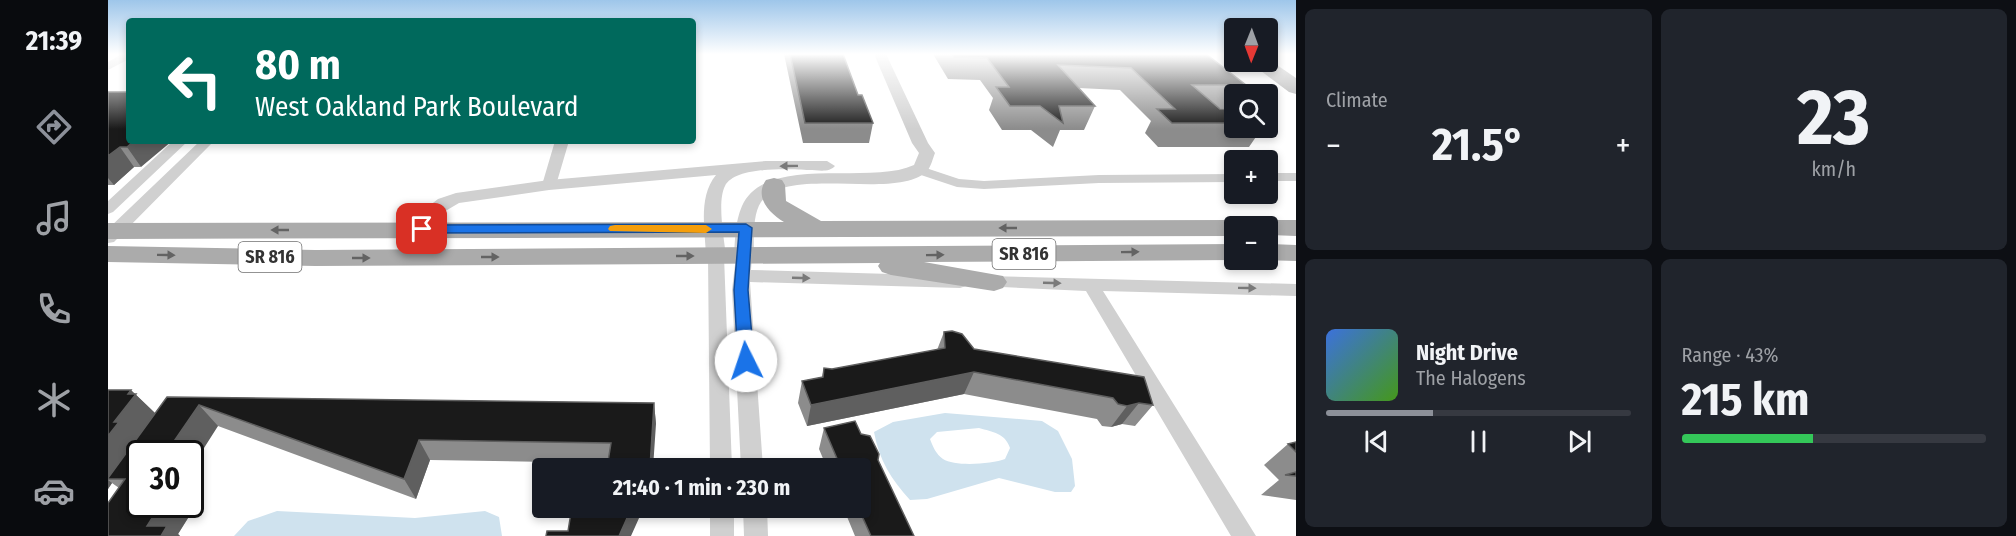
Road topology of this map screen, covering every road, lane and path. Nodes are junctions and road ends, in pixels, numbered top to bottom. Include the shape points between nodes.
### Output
1 (891, 79) edge
2 (1283, 79) edge
3 (1296, 88) edge
4 (177, 144) edge
5 (204, 144) edge
6 (561, 144) edge
7 (922, 147) junction
8 (755, 167) junction
9 (920, 170) junction
10 (1278, 177) edge
11 (1296, 177) edge
12 (1224, 178) edge
13 (549, 185) junction
14 (774, 185) junction
15 (114, 198) edge
16 (746, 228) junction
17 (817, 228) junction
18 (1224, 228) edge
19 (1278, 228) edge
20 (1296, 228) edge
21 (422, 229) junction
22 (715, 229) junction
23 (109, 233) edge
24 (1224, 252) edge
25 (1278, 252) edge
26 (1296, 253) edge
27 (716, 256) junction
28 (813, 256) junction
29 (743, 266) junction
30 (994, 282) junction
31 (1091, 285) junction
32 (1296, 290) edge
33 (721, 458) edge
34 (751, 458) edge
35 (722, 518) edge
36 (755, 518) edge
37 (722, 536) edge
38 (756, 536) edge
39 (1244, 536) edge

1 - 7 street
2 - 3 highway
4 - 15 street
5 - 23 street
6 - 13 street
7 -> 8 street via 911,161 885,171 826,166
7 - 9 street via 927,158
8 - 13 street
8 - 22 street via 726,175 716,185
9 - 12 street via 957,183 984,185
9 - 14 street via 892,179 819,177
10 - 11 street
13 - 21 street via 442,202 430,213
14 - 16 street via 757,195 748,211
14 - 17 main road via 772,196 778,208
15 - 23 street
16 - 17 main road, SR 816
16 - 22 main road, SR 816
16 - 29 street
18 -> 17 main road, SR 816
19 - 20 main road
21 - 22 main road, SR 816
21 -> 23 main road, SR 816
22 - 27 street
23 -> 27 main road, SR 816 via 315,258
28 -> 24 main road, SR 816
25 - 26 main road
27 - 29 main road, SR 816
27 - 33 street
28 - 29 main road, SR 816
28 - 30 main road
29 -> 30 street via 937,283
29 - 34 street via 741,290
30 -> 31 street
31 -> 32 street
31 - 39 street
35 - 37 street
36 - 38 street

